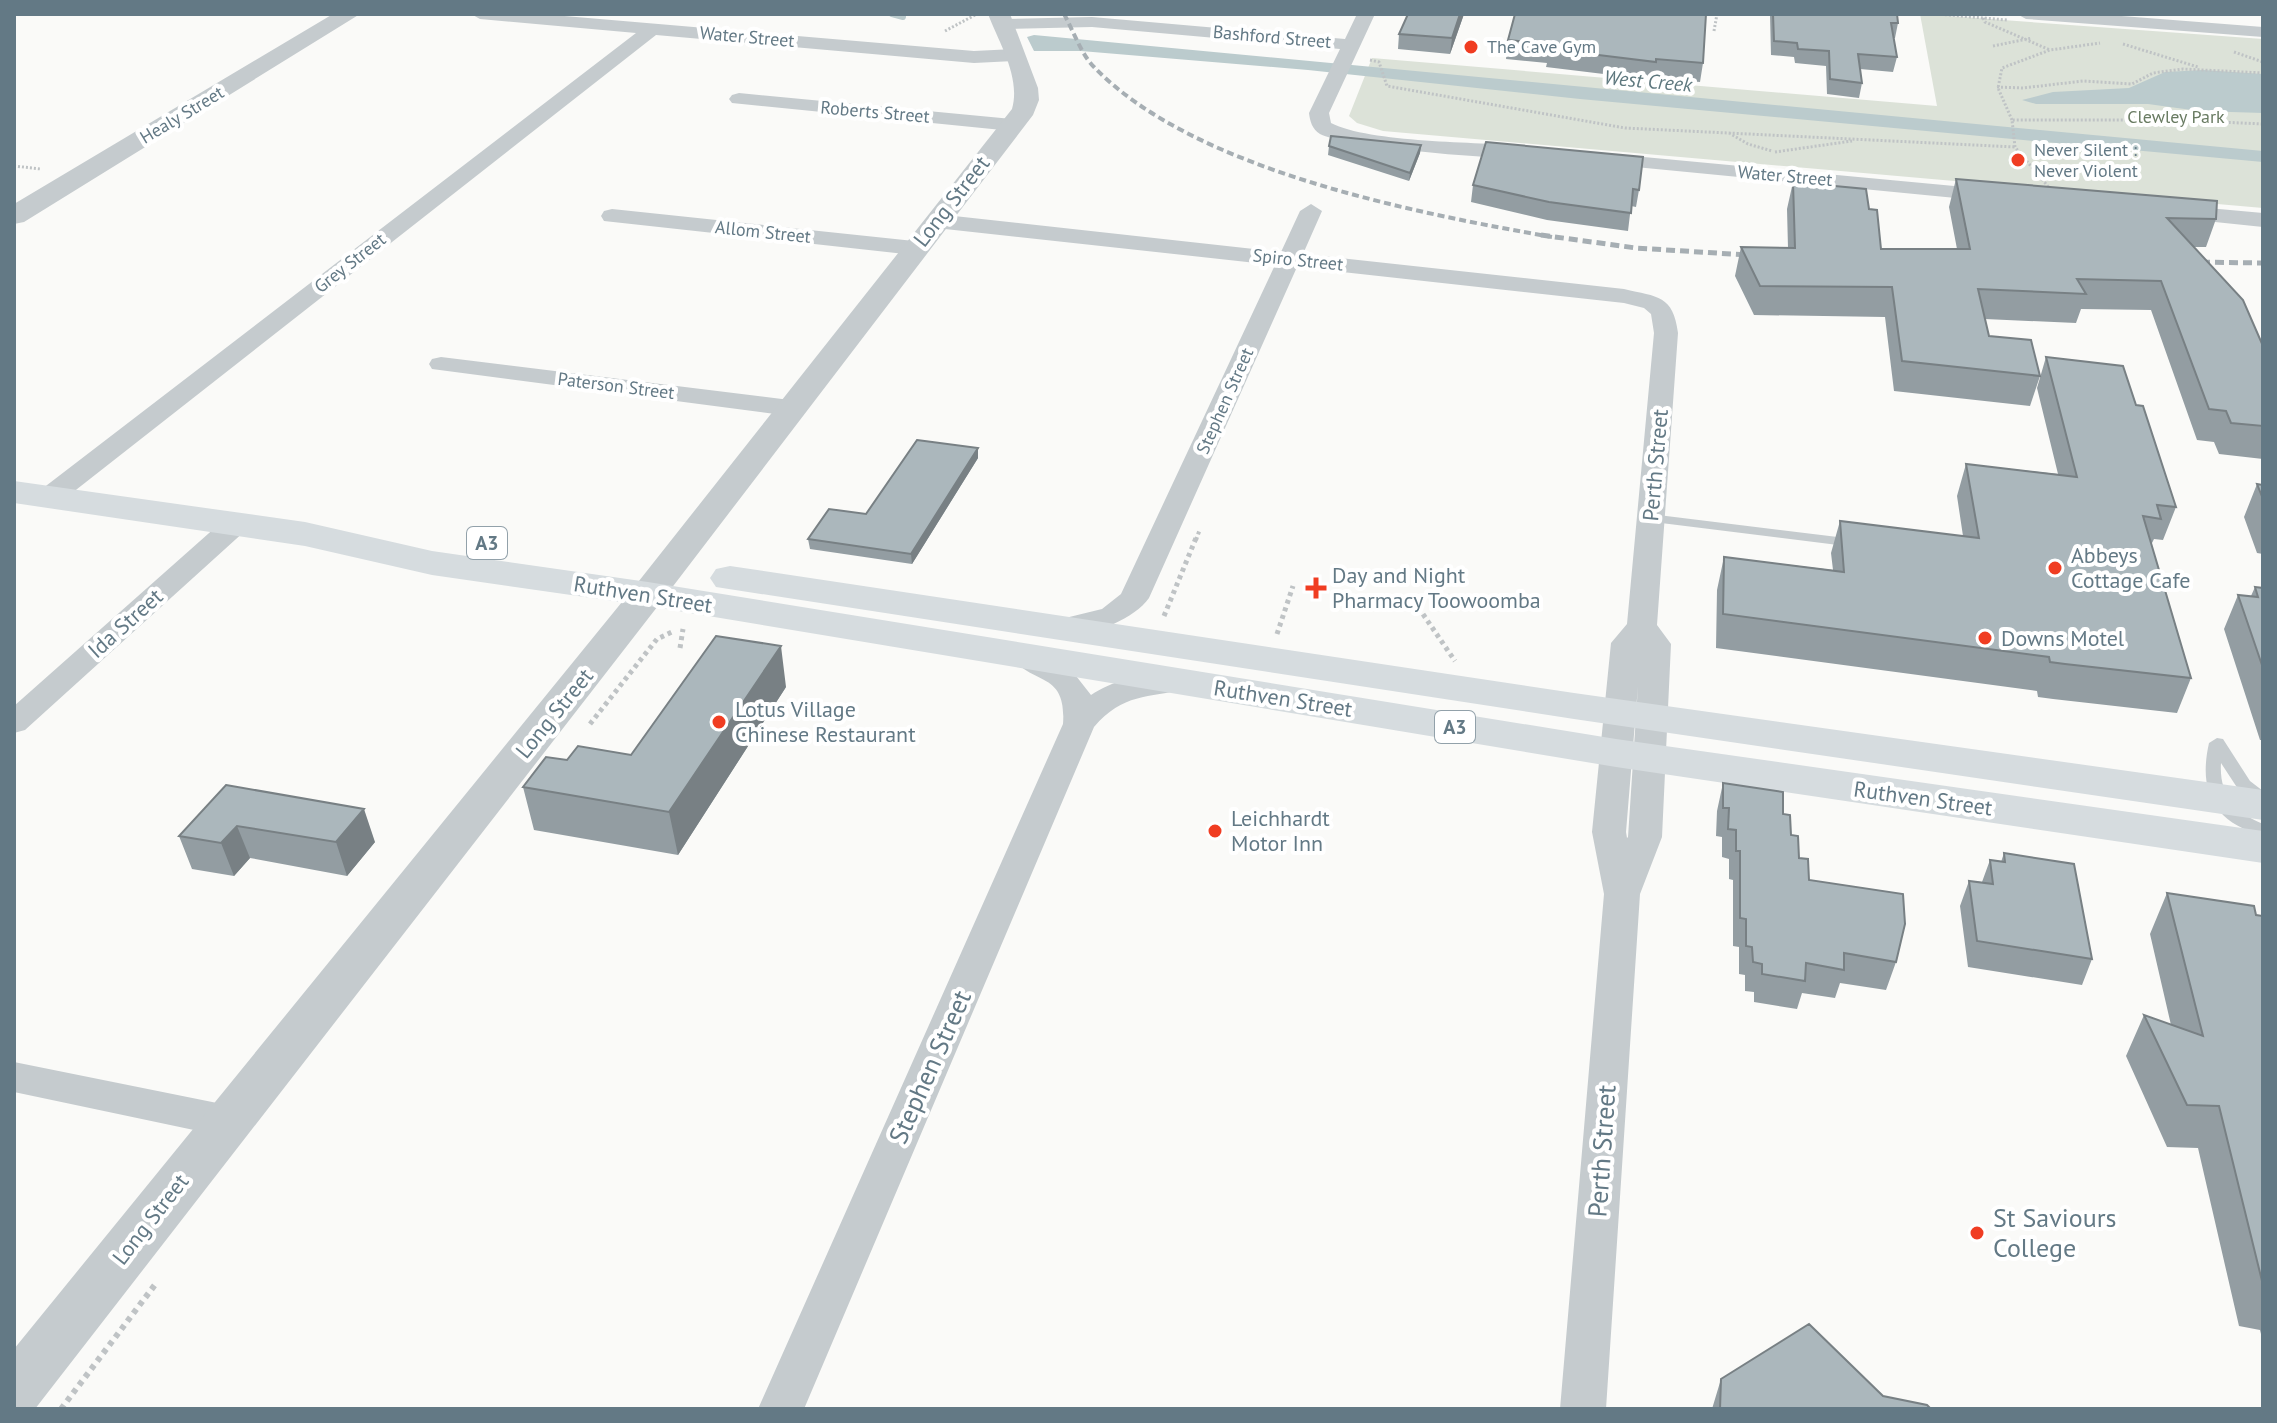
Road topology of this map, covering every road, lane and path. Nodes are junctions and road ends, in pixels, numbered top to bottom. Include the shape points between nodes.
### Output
1 (349, 14) edge
2 (480, 14) edge
3 (1366, 14) edge
4 (1717, 14) edge
5 (1937, 14) edge
6 (2026, 14) edge
7 (1976, 18) dead end
8 (1983, 18) dead end
9 (1000, 19) edge
10 (652, 29) junction
11 (1714, 31) dead end
12 (2263, 32) edge
13 (2121, 42) junction
14 (2134, 42) dead end
15 (2050, 50) junction
16 (1014, 55) junction
17 (1343, 60) junction
18 (1380, 66) dead end
19 (2202, 69) junction
20 (2263, 73) edge
21 (1997, 87) junction
22 (739, 99) dead end
23 (2012, 120) junction
24 (2263, 124) edge
25 (1012, 125) junction
26 (1856, 139) junction
27 (2014, 145) junction
28 (1775, 152) dead end
29 (1549, 154) edge
30 (1579, 157) edge
31 (2052, 192) edge
32 (2017, 198) edge
33 (2147, 210) edge
34 (1311, 211) dead end
35 (14, 216) edge
36 (612, 216) dead end
37 (2263, 220) edge
38 (936, 221) junction
39 (914, 248) junction
40 (1289, 259) junction
41 (1659, 306) joint
42 (441, 364) dead end
43 (790, 408) junction
44 (31, 495) edge
45 (1206, 516) dead end
46 (1650, 518) junction
47 (236, 524) junction
48 (1877, 546) edge
49 (658, 581) junction
50 (1293, 586) dead end
51 (1138, 591) junction
52 (1414, 601) dead end
53 (1064, 627) junction
54 (683, 629) dead end
55 (1275, 642) dead end
56 (1173, 647) junction
57 (680, 648) dead end
58 (1026, 656) junction
59 (1460, 668) dead end
60 (14, 723) edge
61 (1079, 724) junction
62 (1635, 735) junction
63 (2217, 798) junction
64 (2263, 802) edge
65 (2263, 830) edge
66 (2263, 847) edge
67 (14, 1077) edge
68 (227, 1121) junction
69 (14, 1392) edge
70 (781, 1409) edge
71 (1583, 1409) edge

1 - 35 street, Healy Street
2 - 10 street, Water Street
3 - 17 street
4 - 11 path
5 - 7 path
6 - 12 street
8 - 15 path
9 - 16 street, Long Street
9 - 17 street, Bashford Street via 1092,22
10 - 16 street, Water Street via 974,57
10 - 44 street, Grey Street
13 - 14 path
13 - 15 path
13 - 19 path
15 - 21 path via 2002,68
16 - 25 street, Long Street via 1028,84 1029,100
17 - 29 street via 1319,113 1326,129
18 - 26 path via 1387,86 1619,127
19 - 20 path
19 - 21 path via 2162,71 2136,84 2072,81
21 - 23 path
22 - 25 street, Roberts Street
23 - 24 path
23 - 27 path
25 - 38 street, Long Street
26 - 27 path
26 - 28 path
27 - 31 path
30 - 32 street, Water Street
33 - 37 street
34 - 40 street, Stephen Street
36 - 39 street, Allom Street
38 - 39 street, Long Street
38 - 40 street, Spiro Street
39 - 43 street, Long Street
40 - 41 street, Spiro Street via 1624,296
40 - 51 street, Stephen Street
41 - 46 street, Perth Street via 1666,316 1666,333
42 - 43 street, Paterson Street
43 - 49 street, Long Street
44 - 47 highway, Ruthven Street / A3
45 - 56 path
46 - 48 lane
46 - 62 street, Perth Street via 1642,626 1656,644
47 - 49 highway, Ruthven Street / A3 via 432,563
47 - 60 street, Ida Street
49 - 53 highway, Ruthven Street / A3
49 - 58 highway, Ruthven Street / A3
49 - 68 street, Long Street
50 - 55 path
51 - 53 street, Stephen Street via 1112,616
51 - 56 street via 1141,620
52 - 59 path
53 - 56 highway, Ruthven Street / A3
54 - 57 path
56 - 58 highway, Ruthven Street / A3
56 - 61 street, Stephen Street via 1146,684 1114,694
56 - 62 highway, Ruthven Street / A3
58 - 61 street via 1074,688 1082,712
61 - 70 street, Stephen Street
62 - 63 highway, Ruthven Street / A3
62 - 66 highway, Ruthven Street / A3
62 - 71 street, Perth Street via 1645,837 1622,894
63 - 64 highway, Ruthven Street / A3
63 - 65 lane via 2233,816
67 - 68 street
68 - 69 street, Long Street

